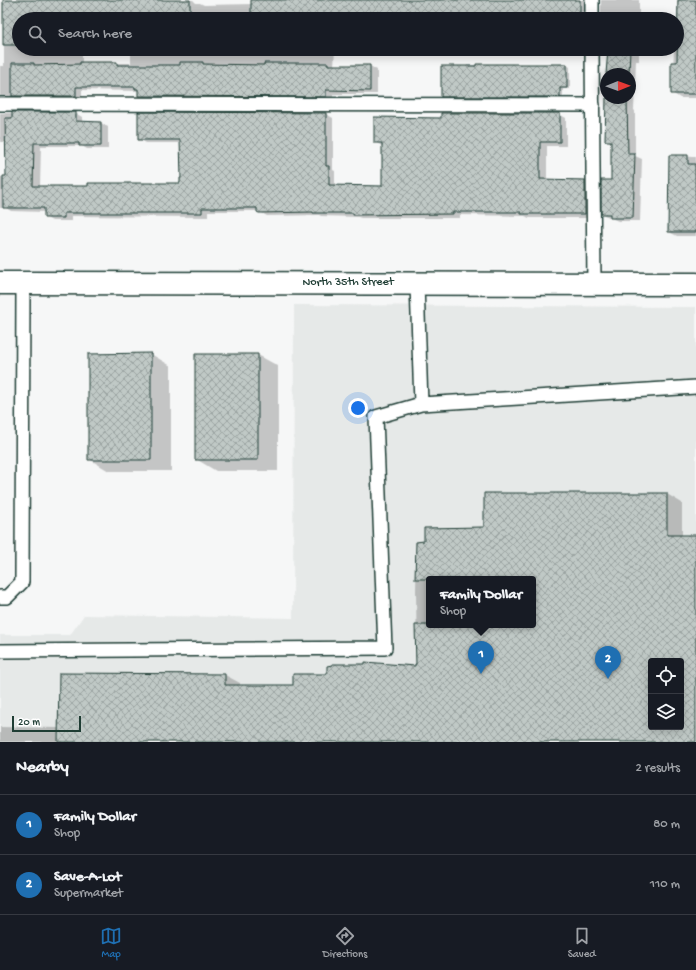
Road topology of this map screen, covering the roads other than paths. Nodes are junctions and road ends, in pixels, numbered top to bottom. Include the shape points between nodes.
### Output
1 (592, 0) edge
2 (592, 12) edge
3 (592, 56) edge
4 (0, 104) edge
5 (593, 105) junction
6 (0, 283) edge
7 (23, 283) junction
8 (417, 284) junction
9 (594, 284) junction
10 (696, 284) edge
11 (696, 387) edge
12 (421, 404) junction
13 (0, 597) edge
14 (0, 651) edge

1 - 2 lane
3 - 5 lane
4 - 5 lane
5 - 9 lane
6 - 7 street, North 35th Street
7 - 8 street, North 35th Street
7 - 13 lane via 22,582 7,597
8 - 9 street, North 35th Street
8 - 12 lane
9 - 10 street, North 35th Street
11 - 12 lane
12 - 14 lane via 376,417 385,648

